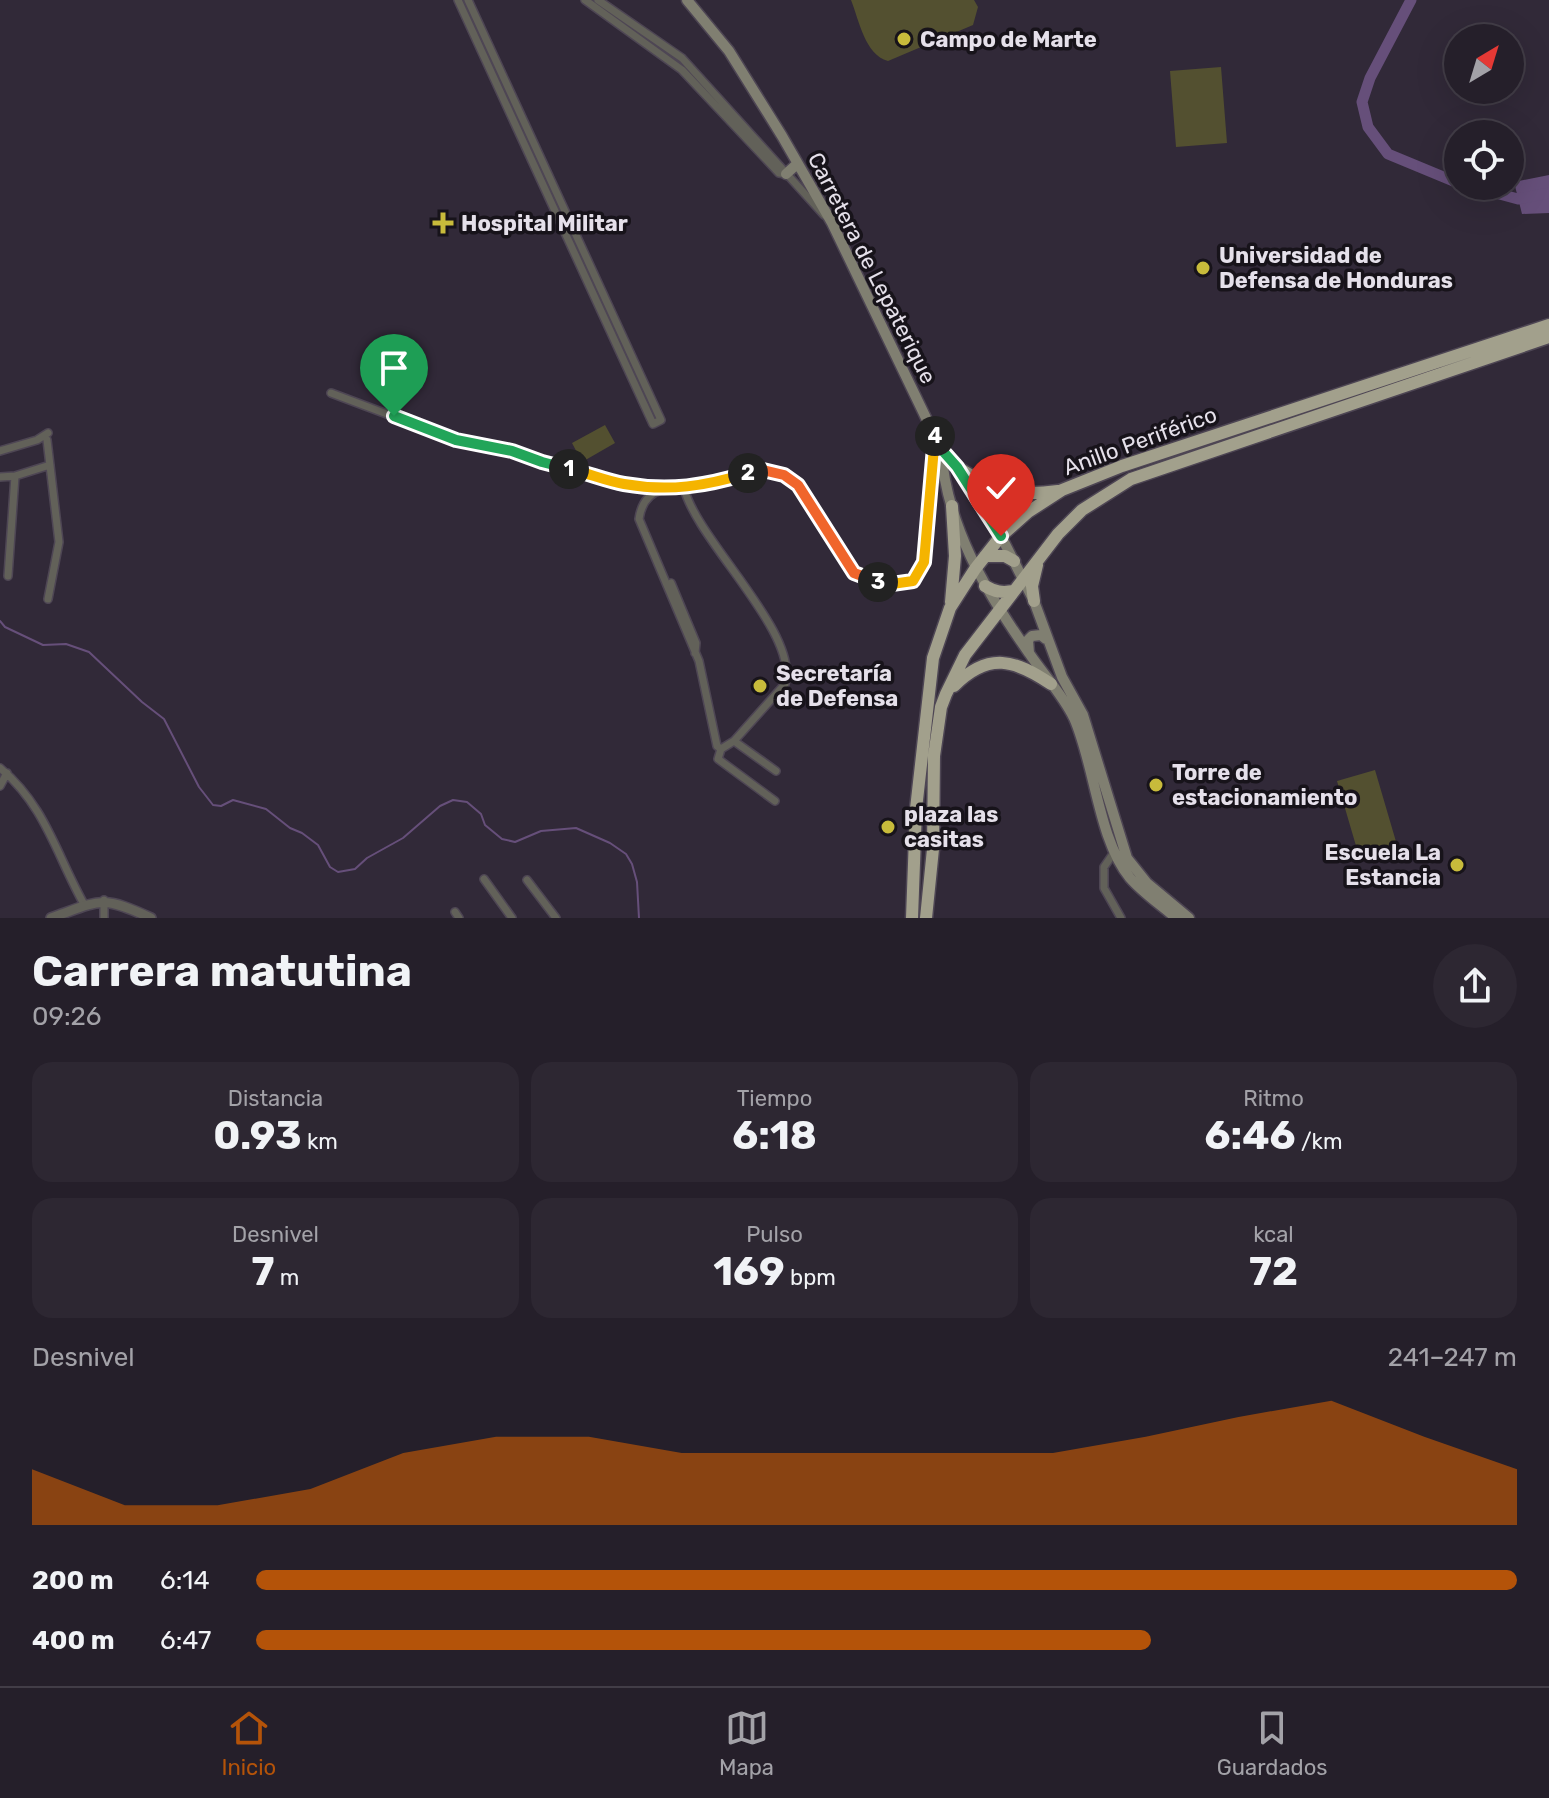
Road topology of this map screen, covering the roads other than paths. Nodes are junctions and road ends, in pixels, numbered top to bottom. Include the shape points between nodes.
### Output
1 (458, 0) edge
2 (468, 0) edge
3 (585, 0) edge
4 (598, 0) edge
5 (687, 0) edge
6 (797, 164) junction
7 (786, 174) junction
8 (832, 223) junction
9 (1549, 325) edge
10 (1549, 337) edge
11 (331, 393) dead end
12 (935, 436) junction
13 (941, 449) junction
14 (0, 451) edge
15 (50, 465) junction
16 (957, 467) junction
17 (15, 476) junction
18 (0, 477) edge
19 (684, 488) junction
20 (663, 490) junction
21 (1062, 490) junction
22 (952, 506) junction
23 (1001, 536) junction
24 (1042, 554) junction
25 (985, 556) junction
26 (1014, 561) junction
27 (975, 569) junction
28 (8, 576) dead end
29 (1023, 579) junction
30 (985, 586) junction
31 (1014, 591) junction
32 (48, 599) dead end
33 (1034, 601) junction
34 (950, 608) junction
35 (999, 609) junction
36 (1046, 639) junction
37 (1030, 655) junction
38 (1051, 684) junction
39 (946, 694) junction
40 (734, 741) junction
41 (721, 749) junction
42 (3, 771) edge
43 (776, 771) dead end
44 (0, 786) edge
45 (775, 801) dead end
46 (1115, 851) junction
47 (484, 879) dead end
48 (527, 880) dead end
49 (104, 900) junction
50 (85, 906) junction
51 (51, 918) edge
52 (104, 918) edge
53 (151, 918) edge
54 (512, 918) edge
55 (556, 918) edge
56 (912, 918) edge
57 (926, 918) edge
58 (1121, 918) edge
59 (1176, 918) edge
60 (1189, 918) edge

1 - 2 street via 653,424 661,420
3 - 7 street via 682,70 779,173
4 - 7 street via 682,58
5 - 6 main road, Carretera de Lepaterique via 729,51
6 - 7 main road
6 - 8 main road, Carretera de Lepaterique
7 - 8 street
8 - 12 main road, Carretera de Lepaterique
9 - 21 highway, Anillo Periférico via 1167,450
10 - 24 highway, Anillo Periférico via 1131,479 1082,510
11 - 20 street via 456,440 621,484
12 - 13 main road, Carretera de Lepaterique
12 - 19 street via 924,562 913,581 904,583 880,583 854,573 804,492 784,475 763,470
13 - 16 main road, Carretera de Lepaterique
13 - 22 main road, Carretera de Lepaterique
14 - 15 street via 48,437
15 - 17 street
15 - 32 street via 59,542
16 - 21 highway via 1002,490 1027,495
16 - 23 main road, Carretera de Lepaterique
17 - 18 street
17 - 28 street
19 - 20 street
19 - 40 street via 691,509 786,659 785,684
20 - 41 street via 646,500 639,519 695,653
21 - 23 highway, Anillo Periférico
22 - 27 main road, Carretera de Lepaterique
22 - 34 highway
23 - 25 highway, Anillo Periférico
23 - 26 main road, Carretera de Lepaterique
24 - 29 highway, Anillo Periférico
24 - 33 highway via 1033,578
25 - 26 highway
25 - 27 highway, Anillo Periférico
26 - 29 main road, Carretera de Lepaterique
27 - 30 main road, Carretera de Lepaterique
27 - 34 highway, Anillo Periférico
29 - 31 highway, Anillo Periférico
29 - 33 main road, Carretera de Lepaterique
30 - 31 highway
30 - 35 main road, Carretera de Lepaterique
31 - 35 highway, Anillo Periférico
33 - 36 main road, Carretera de Lepaterique
34 - 56 highway, Anillo Periférico via 933,658 916,809
35 - 37 main road, Carretera de Lepaterique
35 - 39 highway, Anillo Periférico via 965,655
36 - 37 main road via 1032,636
36 - 60 main road, Carretera de Lepaterique via 1083,715 1127,858 1147,883
37 - 38 main road, Carretera de Lepaterique
38 - 39 highway via 1025,667 1000,662 964,677
38 - 46 main road, Carretera de Lepaterique via 1075,721
39 - 57 highway, Anillo Periférico via 934,756
40 - 41 street
40 - 43 street
41 - 45 street via 718,759
42 - 44 street
42 - 50 street via 49,827
46 - 58 street via 1104,867 1104,888
46 - 59 main road, Carretera de Lepaterique via 1129,876
47 - 54 street
48 - 55 street
49 - 50 street
49 - 52 street
49 - 53 street
50 - 51 street

